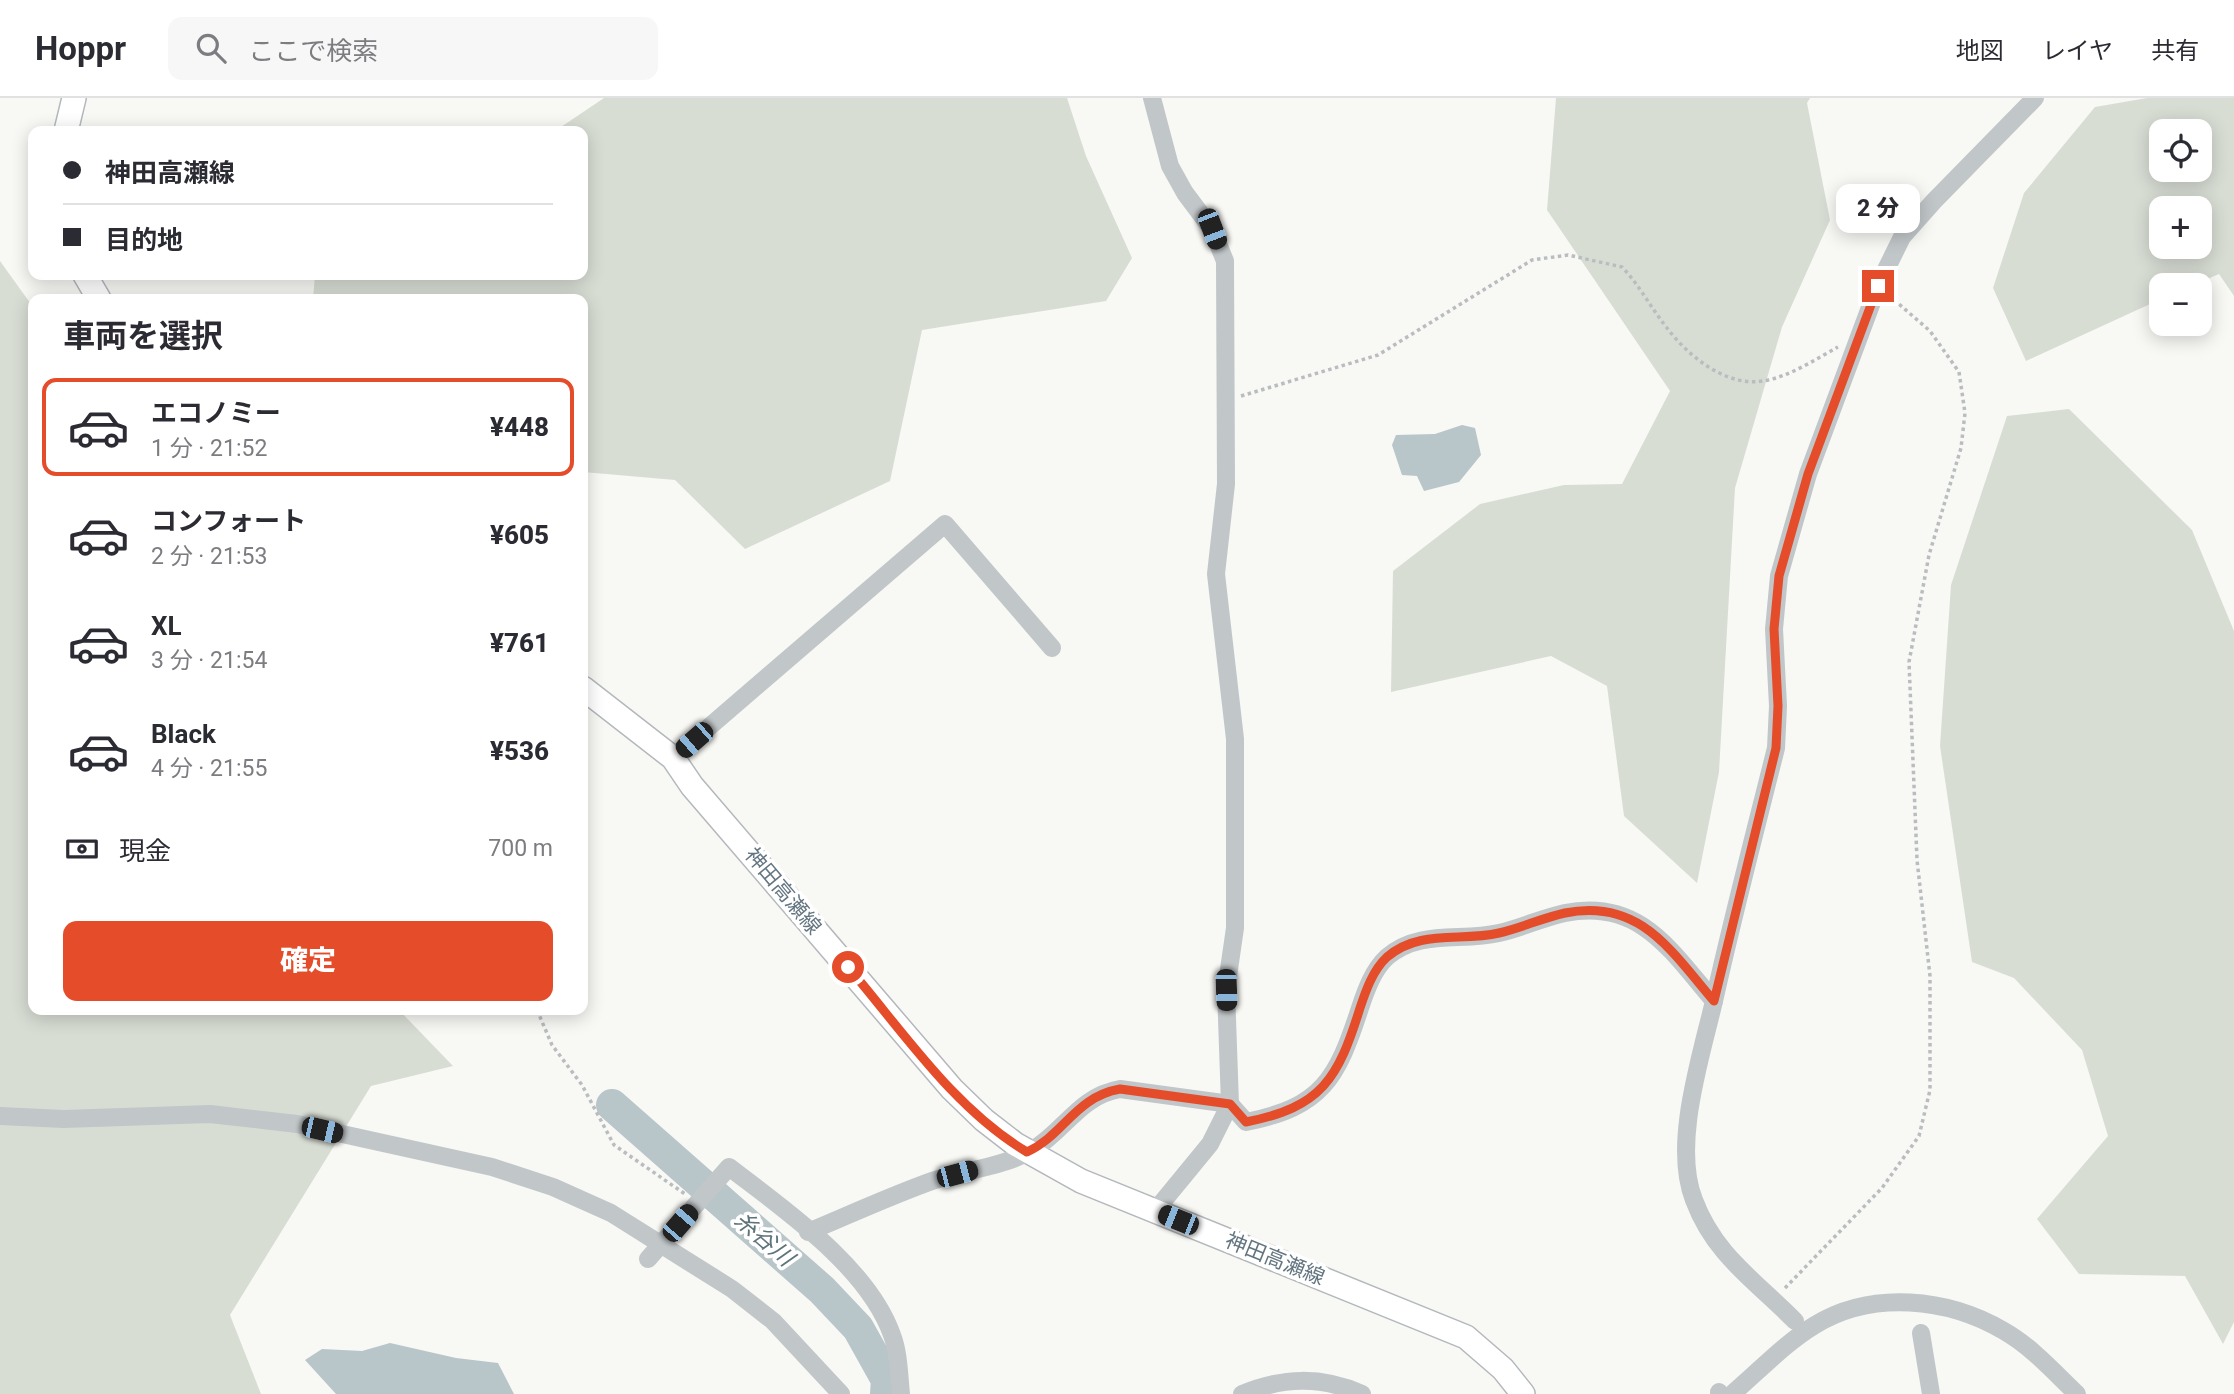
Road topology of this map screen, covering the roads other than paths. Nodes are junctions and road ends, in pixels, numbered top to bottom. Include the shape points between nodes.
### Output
1 (74, 98) edge
2 (1152, 98) edge
3 (2035, 98) edge
4 (67, 126) edge
5 (1052, 648) dead end
6 (588, 692) edge
7 (673, 758) junction
8 (1714, 1001) junction
9 (1230, 1104) junction
10 (0, 1116) edge
11 (1027, 1152) junction
12 (1155, 1211) junction
13 (808, 1232) junction
14 (662, 1244) junction
15 (648, 1259) dead end
16 (1796, 1321) dead end
17 (1921, 1333) dead end
18 (1724, 1393) edge
19 (841, 1394) edge
20 (901, 1394) edge
21 (1242, 1394) edge
22 (1362, 1394) edge
23 (1523, 1394) edge
24 (1931, 1394) edge
25 (2077, 1394) edge

1 - 4 main road
2 - 9 street via 1170,166 1212,229 1225,261 1226,484 1216,574 1236,738 1235,928 1226,990
3 - 8 street via 1902,237 1878,286 1808,474 1779,576 1774,629 1776,748
5 - 7 street via 945,524
6 - 7 main road, 神田高瀬線
7 - 11 main road, 神田高瀬線 via 692,786 952,1089
8 - 9 street via 1639,921 1613,912 1568,913 1500,933 1416,939 1387,957 1374,972 1348,1047 1310,1101 1246,1122
8 - 16 street via 1686,1152 1692,1197 1725,1254
9 - 11 street via 1120,1089 1104,1092
9 - 12 street via 1210,1144
10 - 14 street via 64,1119 210,1114 298,1124 492,1167 553,1187 611,1213
11 - 12 main road, 神田高瀬線
11 - 13 street via 933,1181
12 - 23 main road, 神田高瀬線 via 1466,1337 1503,1369
13 - 14 street via 729,1167
13 - 20 street via 868,1290 893,1336
14 - 15 street
14 - 19 street via 773,1321
17 - 24 street
18 - 25 street via 1814,1325 1852,1309 1898,1302 1955,1310 2005,1331
21 - 22 street via 1277,1382 1315,1380

